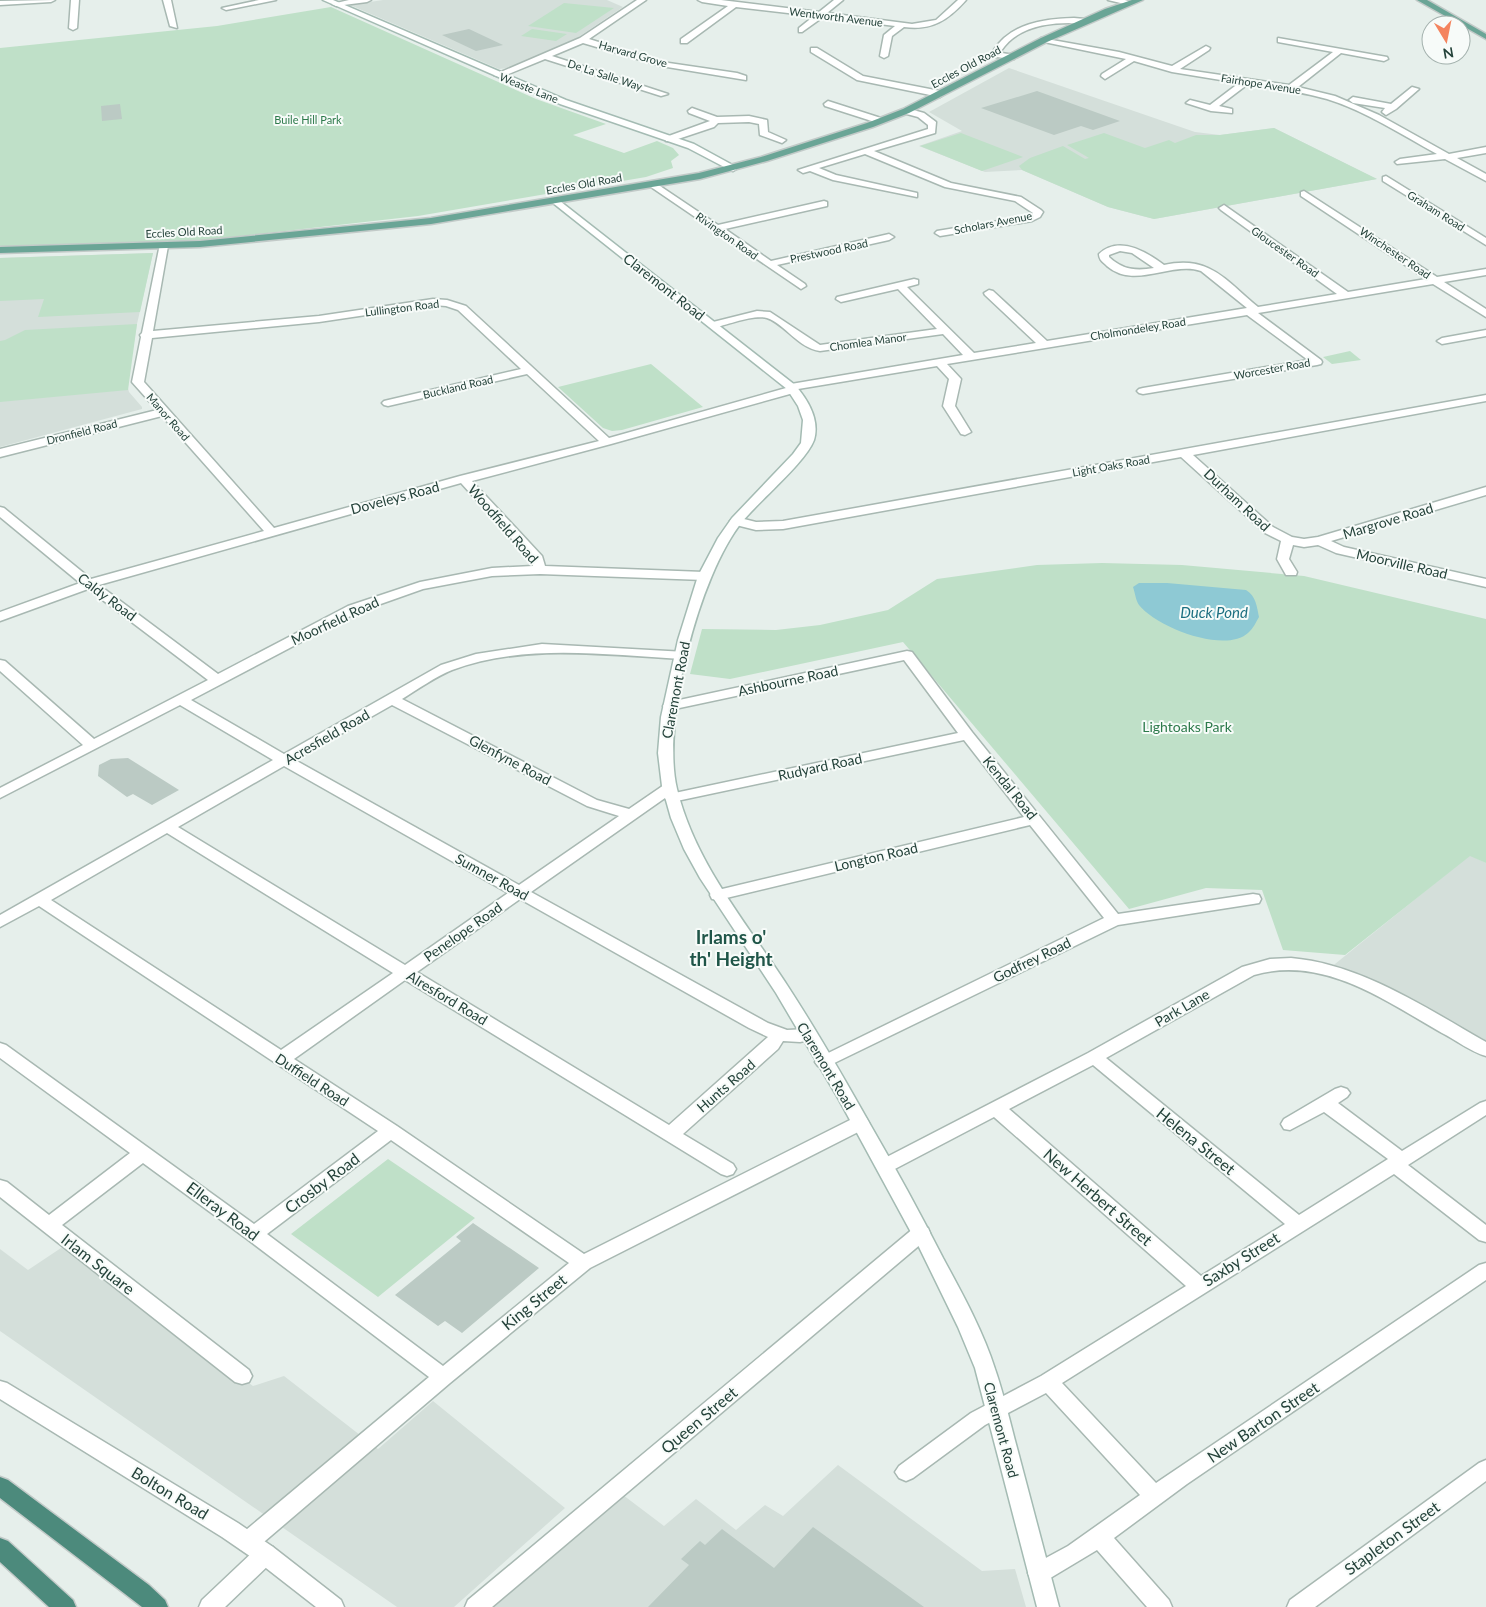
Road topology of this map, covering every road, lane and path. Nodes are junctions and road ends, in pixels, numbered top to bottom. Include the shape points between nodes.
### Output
1 (51, 0) edge
2 (75, 0) edge
3 (167, 0) edge
4 (272, 0) edge
5 (327, 0) edge
6 (367, 0) edge
7 (642, 0) edge
8 (702, 0) edge
9 (839, 0) edge
10 (962, 0) edge
11 (1112, 0) edge
12 (1139, 0) edge
13 (1421, 0) edge
14 (33, 1) edge
15 (0, 3) edge
16 (1128, 3) junction
17 (336, 4) junction
18 (735, 4) junction
19 (226, 8) dead end
20 (820, 15) junction
21 (1085, 21) junction
22 (174, 26) dead end
23 (901, 26) junction
24 (72, 28) dead end
25 (802, 30) dead end
26 (1486, 37) edge
27 (582, 40) junction
28 (684, 40) dead end
29 (1044, 40) junction
30 (1281, 40) dead end
31 (1206, 48) dead end
32 (814, 50) dead end
33 (1339, 51) junction
34 (545, 56) junction
35 (884, 56) dead end
36 (1011, 57) junction
37 (1133, 58) junction
38 (1384, 59) dead end
39 (1172, 70) junction
40 (498, 75) junction
41 (743, 75) dead end
42 (1105, 76) dead end
43 (1246, 82) junction
44 (1291, 88) junction
45 (1415, 89) dead end
46 (663, 90) dead end
47 (940, 94) junction
48 (1332, 98) junction
49 (1190, 103) dead end
50 (828, 104) dead end
51 (1393, 107) junction
52 (1211, 108) junction
53 (692, 111) dead end
54 (906, 111) junction
55 (1229, 111) dead end
56 (1376, 117) junction
57 (716, 120) junction
58 (881, 121) junction
59 (669, 138) junction
60 (782, 140) dead end
61 (1486, 150) edge
62 (865, 151) junction
63 (1390, 156) dead end
64 (1447, 157) junction
65 (1400, 162) junction
66 (733, 168) junction
67 (1411, 169) dead end
68 (1486, 178) edge
69 (1386, 179) dead end
70 (936, 181) junction
71 (654, 184) junction
72 (1304, 194) dead end
73 (556, 201) junction
74 (824, 204) dead end
75 (1224, 208) dead end
76 (716, 228) junction
77 (940, 233) dead end
78 (889, 237) dead end
79 (1486, 242) edge
80 (164, 246) junction
81 (0, 250) edge
82 (768, 264) junction
83 (1162, 269) junction
84 (1486, 272) edge
85 (1436, 280) junction
86 (914, 282) dead end
87 (900, 285) junction
88 (801, 286) dead end
89 (989, 293) dead end
90 (1346, 295) junction
91 (842, 299) dead end
92 (1253, 310) junction
93 (1486, 314) edge
94 (713, 325) junction
95 (944, 331) junction
96 (1486, 333) edge
97 (145, 335) junction
98 (1442, 341) dead end
99 (1044, 344) junction
100 (971, 357) junction
101 (939, 362) junction
102 (529, 370) junction
103 (792, 388) junction
104 (1143, 391) dead end
105 (1486, 398) edge
106 (388, 403) dead end
107 (164, 412) junction
108 (965, 432) dead end
109 (607, 442) junction
110 (0, 453) edge
111 (1184, 453) junction
112 (464, 479) junction
113 (1486, 491) edge
114 (0, 511) edge
115 (736, 521) junction
116 (271, 532) junction
117 (1288, 540) junction
118 (1319, 542) junction
119 (540, 570) junction
120 (1291, 572) dead end
121 (704, 576) junction
122 (1486, 583) edge
123 (89, 584) junction
124 (0, 617) edge
125 (681, 655) junction
126 (907, 655) joint
127 (0, 664) edge
128 (217, 680) junction
129 (181, 700) junction
130 (392, 700) junction
131 (670, 706) junction
132 (967, 735) junction
133 (92, 745) junction
134 (284, 761) junction
135 (671, 793) junction
136 (0, 794) edge
137 (630, 814) junction
138 (1035, 819) junction
139 (167, 827) junction
140 (519, 893) junction
141 (718, 895) junction
142 (39, 899) junction
143 (1253, 899) dead end
144 (1114, 920) junction
145 (0, 922) edge
146 (405, 973) junction
147 (778, 1035) junction
148 (808, 1035) junction
149 (0, 1049) edge
150 (1486, 1050) edge
151 (1094, 1058) junction
152 (281, 1059) junction
153 (824, 1062) junction
154 (1341, 1093) dead end
155 (1325, 1103) junction
156 (1486, 1106) edge
157 (997, 1109) junction
158 (860, 1123) junction
159 (1290, 1124) dead end
160 (391, 1131) junction
161 (671, 1134) junction
162 (143, 1153) junction
163 (1398, 1162) junction
164 (885, 1166) junction
165 (727, 1169) dead end
166 (0, 1187) edge
167 (1297, 1224) junction
168 (49, 1225) junction
169 (921, 1233) junction
170 (254, 1234) junction
171 (1486, 1235) edge
172 (583, 1263) junction
173 (1486, 1270) edge
174 (1199, 1286) junction
175 (242, 1376) dead end
176 (442, 1377) junction
177 (1048, 1382) junction
178 (0, 1389) edge
179 (996, 1411) junction
180 (1486, 1469) edge
181 (906, 1472) dead end
182 (0, 1486) edge
183 (1154, 1496) junction
184 (1098, 1536) junction
185 (0, 1548) edge
186 (257, 1548) junction
187 (1039, 1573) junction
188 (65, 1607) edge
189 (157, 1607) edge
190 (211, 1607) edge
191 (333, 1607) edge
192 (476, 1607) edge
193 (1048, 1607) edge
194 (1161, 1607) edge
195 (1298, 1607) edge

1 - 14 street
2 - 24 street
3 - 22 street
4 - 19 street
5 - 17 street, Weaste Lane
6 - 17 street
7 - 27 street
8 - 18 street, Wentworth Avenue
9 - 20 street
10 - 23 street, Wentworth Avenue via 938,22
11 - 16 street
12 - 16 main road, Eccles Old Road
13 - 26 main road
14 - 15 street
16 - 21 main road, Eccles Old Road
17 - 40 street, Weaste Lane
18 - 20 street, Wentworth Avenue
18 - 28 street
20 - 23 street, Wentworth Avenue
20 - 25 street
21 - 29 main road, Eccles Old Road
21 - 36 street via 1069,19 1016,32 1002,41 997,51 999,55
23 - 35 street via 888,36
27 - 34 street
27 - 41 street, Harvard Grove via 660,64
29 - 36 main road, Eccles Old Road
29 - 37 street, Fairhope Avenue
30 - 33 street
31 - 39 street
32 - 47 street via 860,78
33 - 38 street
33 - 44 street
34 - 40 street
34 - 46 street, De La Salle Way via 652,90
36 - 47 main road, Eccles Old Road
37 - 39 street, Fairhope Avenue
37 - 42 street
39 - 43 street, Fairhope Avenue
40 - 59 street, Weaste Lane via 563,102
43 - 44 street, Fairhope Avenue
43 - 52 street
44 - 48 street, Fairhope Avenue
45 - 51 street
47 - 54 main road, Eccles Old Road
48 - 51 street
48 - 56 street, Fairhope Avenue
49 - 52 street
50 - 58 street
51 - 56 street
52 - 55 street
53 - 57 street
54 - 58 main road, Eccles Old Road
54 - 62 street via 921,114 933,124 932,131
56 - 64 street, Fairhope Avenue
57 - 59 street via 711,125
57 - 60 street via 764,122 763,133
58 - 66 main road, Eccles Old Road
59 - 66 street, Weaste Lane
61 - 64 street
62 - 70 street, Scholars Avenue
62 - 70 street via 807,169 834,178 916,190
63 - 65 street
64 - 65 street
64 - 68 street, Fairhope Avenue
65 - 67 street
66 - 71 main road, Eccles Old Road
69 - 79 street, Graham Road
70 - 77 street, Scholars Avenue via 1018,199 1038,212 1032,218
71 - 73 main road, Eccles Old Road
71 - 76 street, Rivington Road
72 - 85 street, Winchester Road
73 - 80 main road, Eccles Old Road via 431,220
73 - 94 street, Claremont Road
74 - 76 street
75 - 90 street, Gloucester Road
76 - 82 street, Rivington Road
78 - 82 street, Prestwood Road
80 - 81 main road, Eccles Old Road
80 - 97 street, Manor Road
82 - 88 street, Rivington Road
83 - 83 street via 1121,271 1104,258 1104,254 1120,249 1136,250
83 - 92 street via 1186,265 1201,267
84 - 85 street, Cholmondeley Road
85 - 90 street, Cholmondeley Road
85 - 93 street, Winchester Road
86 - 87 street
87 - 91 street
87 - 95 street
89 - 99 street
90 - 92 street, Cholmondeley Road
92 - 99 street, Cholmondeley Road
92 - 104 street, Worcester Road via 1317,362
94 - 95 street, Chomlea Manor via 757,314 770,315 820,348
94 - 103 street, Claremont Road
95 - 100 street
96 - 98 street
97 - 102 street, Lullington Road via 293,322 426,303 447,303 462,308
97 - 107 street, Manor Road via 138,382
99 - 100 street, Cholmondeley Road
100 - 101 street, Cholmondeley Road
101 - 103 street, Cholmondeley Road
101 - 108 street via 955,379 949,406
102 - 106 street, Buckland Road
102 - 109 street, Lullington Road
103 - 109 street, Doveleys Road
103 - 115 street, Claremont Road via 809,420 807,442
105 - 111 street, Light Oaks Road
107 - 110 street, Dronfield Road
107 - 116 street, Manor Road
109 - 112 street, Doveleys Road
111 - 115 street, Light Oaks Road via 783,526
111 - 117 street, Durham Road via 1268,530
112 - 116 street, Doveleys Road
112 - 119 street, Woodfield Road via 537,559
113 - 118 street, Margrove Road
114 - 123 street, Caldy Road
115 - 121 street, Claremont Road via 719,544
116 - 123 street, Doveleys Road
117 - 118 street, Margrove Road
117 - 120 street via 1283,559
118 - 122 street, Moorville Road via 1340,550
119 - 121 street, Moorfield Road
119 - 128 street, Moorfield Road via 492,572 420,586 376,600
121 - 125 street, Claremont Road
123 - 124 street, Doveleys Road
123 - 128 street, Caldy Road
125 - 130 street, Acresfield Road via 542,648 503,652 446,668
125 - 131 street, Claremont Road
126 - 131 street, Ashbourne Road
126 - 132 street, Kendal Road
127 - 133 street
128 - 129 street, Moorfield Road
129 - 133 street, Moorfield Road
129 - 134 street, Sumner Road
130 - 134 street, Acresfield Road
130 - 137 street, Glenfyne Road via 592,803
131 - 135 street, Claremont Road via 664,751
132 - 135 street, Rudyard Road
132 - 138 street, Kendal Road
133 - 136 street, Moorfield Road
134 - 139 street, Acresfield Road
134 - 140 street, Sumner Road
135 - 137 street, Penelope Road
135 - 141 street, Claremont Road via 686,837
137 - 140 street, Penelope Road
138 - 141 street, Longton Road
138 - 144 street, Kendal Road
139 - 142 street, Acresfield Road
139 - 146 street, Alresford Road
140 - 146 street, Penelope Road
140 - 147 street, Sumner Road
141 - 148 street, Claremont Road
142 - 145 street, Acresfield Road
142 - 152 street, Duffield Road
143 - 144 street, Godfrey Road
144 - 153 street, Godfrey Road
146 - 152 street, Penelope Road
146 - 161 street, Alresford Road
147 - 148 street, Sumner Road via 798,1038
147 - 161 street, Hunts Road via 772,1045
148 - 153 street, Claremont Road
149 - 162 street, Elleray Road
150 - 151 street, Park Lane via 1366,983 1330,969 1292,962 1248,970
151 - 157 street, Park Lane
151 - 167 street, Helena Street
152 - 160 street, Duffield Road
153 - 158 street, Claremont Road
154 - 155 street
155 - 159 street
155 - 163 street
156 - 163 street, Saxby Street
157 - 164 street, Park Lane
157 - 174 street, New Herbert Street
158 - 164 street, Claremont Road
158 - 172 street, King Street
160 - 170 street, Crosby Road
160 - 172 street, Duffield Road
161 - 165 street, Alresford Road
162 - 168 street, Irlam Square
162 - 170 street, Elleray Road
163 - 167 street, Saxby Street
163 - 171 street
164 - 169 street, Claremont Road
166 - 168 street
167 - 174 street, Saxby Street
168 - 175 street, Irlam Square
169 - 179 street, Claremont Road via 973,1336
169 - 192 street, Queen Street
170 - 176 street, Elleray Road
172 - 176 street, King Street
173 - 183 street, New Barton Street
174 - 177 street, Saxby Street
176 - 186 street, King Street
177 - 179 street, Saxby Street
177 - 183 street
178 - 186 street, Bolton Road
179 - 181 street, Saxby Street via 978,1419
179 - 187 street, Claremont Road
180 - 195 street, Stapleton Street
182 - 189 highway
183 - 184 street, New Barton Street
184 - 187 street, New Barton Street
184 - 194 street
185 - 188 highway
186 - 190 street, King Street
186 - 191 street, Bolton Road
187 - 193 street, Claremont Road

